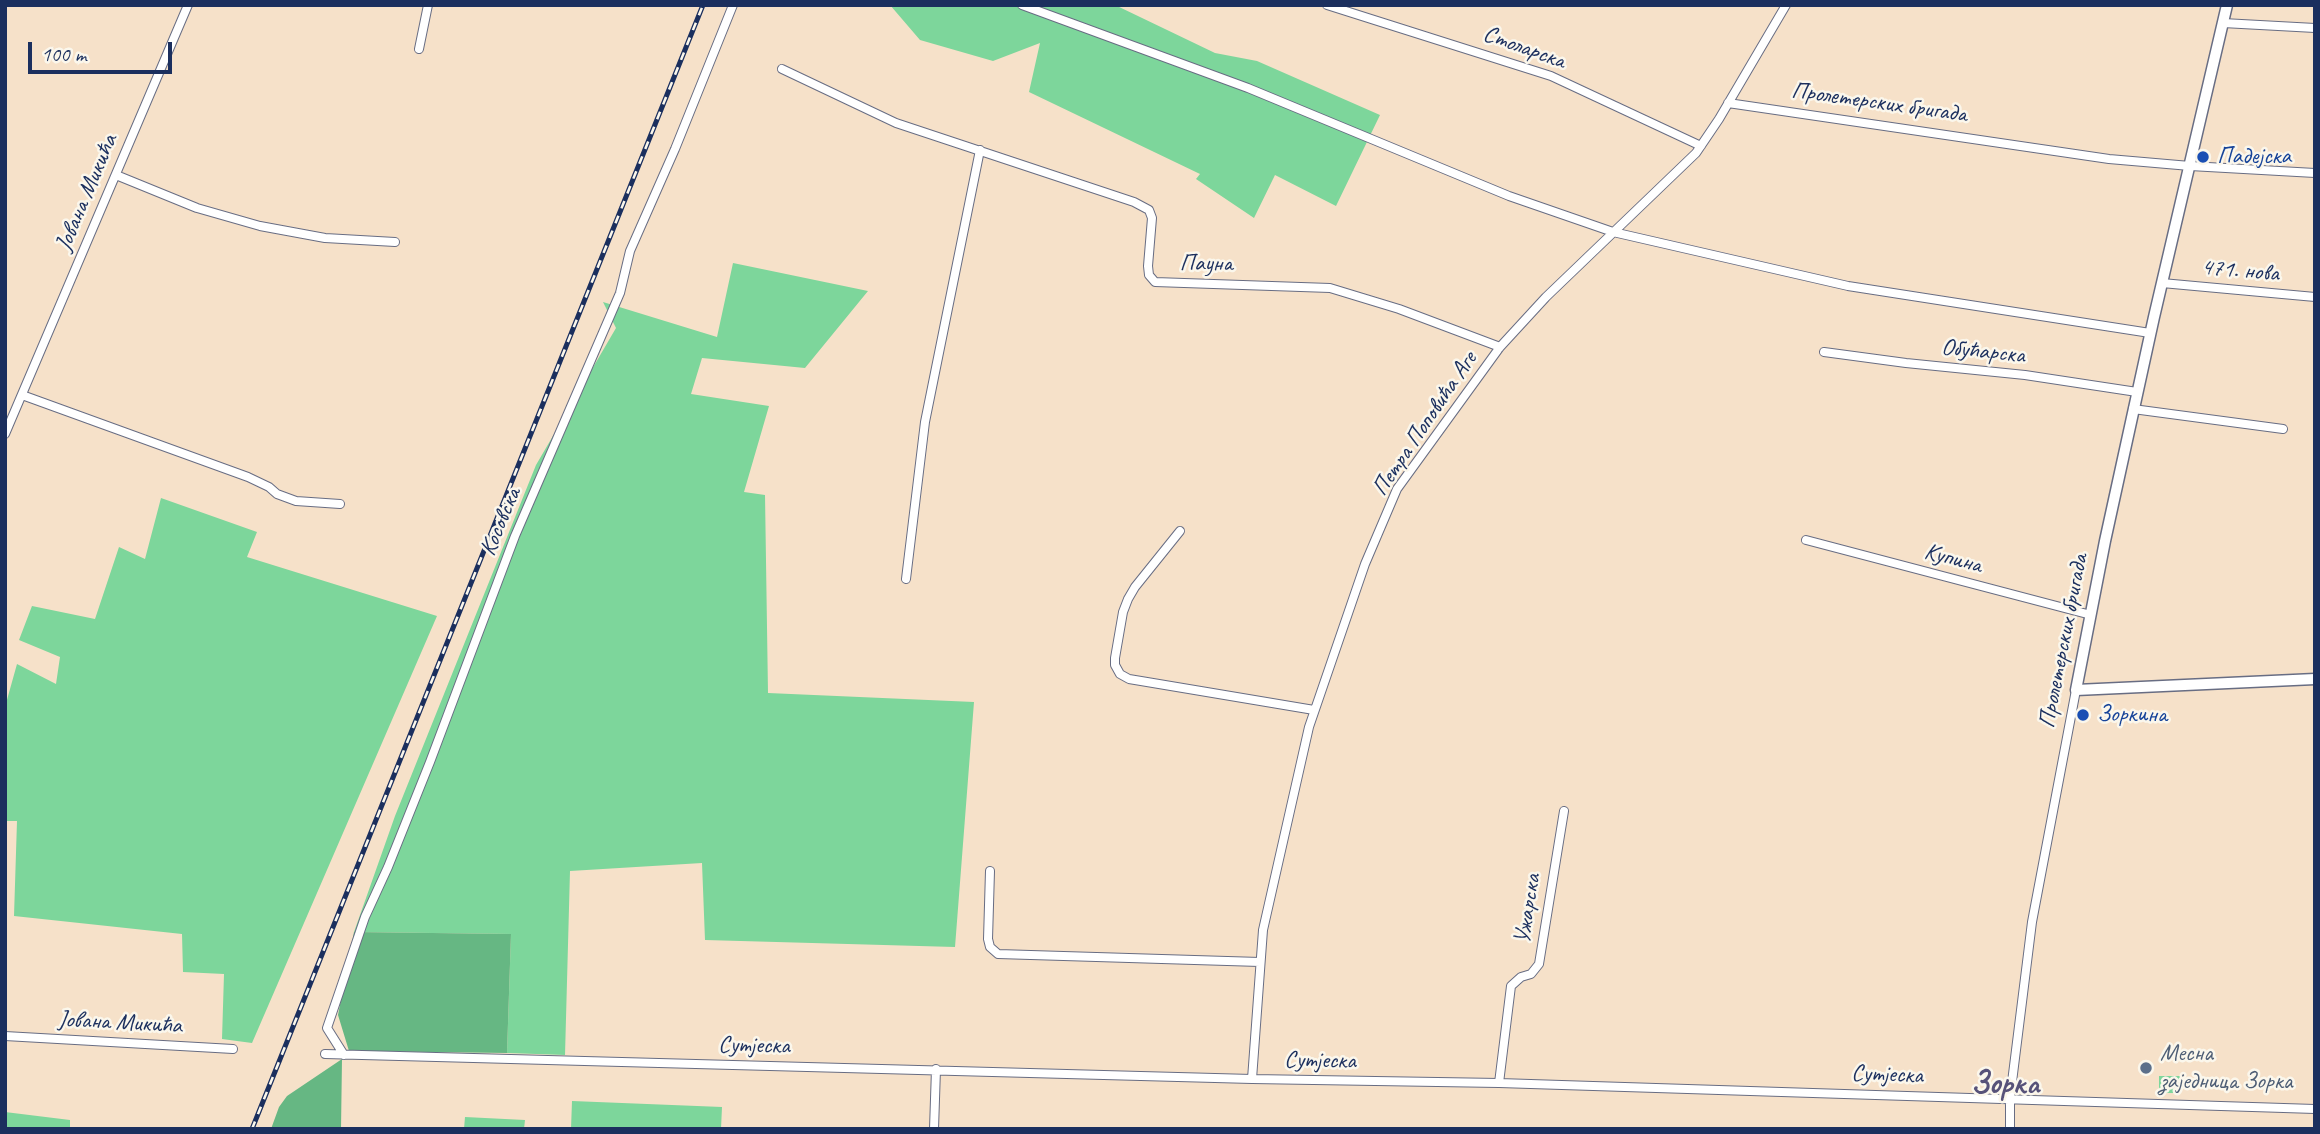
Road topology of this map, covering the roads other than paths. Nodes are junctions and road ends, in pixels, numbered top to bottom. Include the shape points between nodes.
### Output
1 (188, 5) edge
2 (428, 5) edge
3 (733, 5) edge
4 (1022, 5) edge
5 (1327, 5) edge
6 (1786, 5) edge
7 (2227, 5) edge
8 (2223, 23) junction
9 (2315, 28) edge
10 (419, 49) dead end
11 (782, 69) dead end
12 (1728, 103) junction
13 (1701, 146) junction
14 (980, 150) junction
15 (2190, 166) junction
16 (2315, 173) edge
17 (116, 175) junction
18 (1613, 232) junction
19 (395, 242) dead end
20 (2162, 283) junction
21 (2315, 298) edge
22 (2150, 333) junction
23 (1500, 347) junction
24 (1824, 352) dead end
25 (2137, 392) junction
26 (22, 395) junction
27 (2133, 410) junction
28 (8, 422) edge
29 (2283, 429) dead end
30 (5, 434) edge
31 (340, 504) dead end
32 (1180, 531) dead end
33 (1806, 540) dead end
34 (906, 579) dead end
35 (2091, 615) junction
36 (2315, 679) edge
37 (2076, 690) junction
38 (1314, 710) junction
39 (1564, 811) dead end
40 (990, 871) dead end
41 (1260, 962) junction
42 (5, 1036) edge
43 (233, 1049) dead end
44 (325, 1054) dead end
45 (344, 1055) junction
46 (936, 1069) junction
47 (1252, 1079) junction
48 (1499, 1083) junction
49 (2010, 1098) junction
50 (2315, 1109) edge
51 (934, 1129) edge
52 (2010, 1129) edge

1 - 17 street, Јована Микића
2 - 10 street
3 - 45 street, Косовска via 365,917 327,1028
4 - 18 street via 1248,88 1509,196
5 - 13 street, Столарска via 1551,76
6 - 12 street, Петра Поповића Аге
7 - 8 street, Пролетерских бригада
8 - 9 street
8 - 15 street, Пролетерских бригада
11 - 14 street, Пауна via 896,123
12 - 13 street, Петра Поповића Аге
12 - 15 street, Пролетерских бригада via 2109,159
13 - 18 street, Петра Поповића Аге
14 - 23 street, Пауна via 1149,210 1148,266 1156,282 1330,288
14 - 34 street via 925,422
15 - 16 street
15 - 20 street, Пролетерских бригада
17 - 19 street via 197,208 260,226 325,238
17 - 26 street, Јована Микића
18 - 22 street via 1848,286
18 - 23 street, Петра Поповића Аге
20 - 21 street, 471. нова
20 - 22 street, Пролетерских бригада
22 - 25 street, Пролетерских бригада
23 - 38 street, Петра Поповића Аге via 1397,489 1365,564
24 - 25 street, Обућарска
25 - 27 street, Пролетерских бригада
26 - 28 street, Јована Микића
26 - 31 street via 248,477 296,501
27 - 29 street
27 - 35 street, Пролетерских бригада
28 - 30 street, Јована Микића
32 - 38 street via 1128,599 1115,658 1120,674
33 - 35 street, Купина
35 - 37 street, Пролетерских бригада
36 - 37 street
37 - 49 street, Пролетерских бригада via 2032,922
38 - 41 street, Петра Поповића Аге via 1263,930
39 - 48 street, Ужарска via 1539,964 1511,986
40 - 41 street via 988,939 995,953
41 - 47 street, Петра Поповића Аге
42 - 43 street, Јована Микића
44 - 45 street, Сутјеска
45 - 46 street, Сутјеска
46 - 47 street, Сутјеска
46 - 51 street
47 - 48 street, Сутјеска
48 - 49 street, Сутјеска
49 - 50 street, Сутјеска
49 - 52 street, Пролетерских бригада

